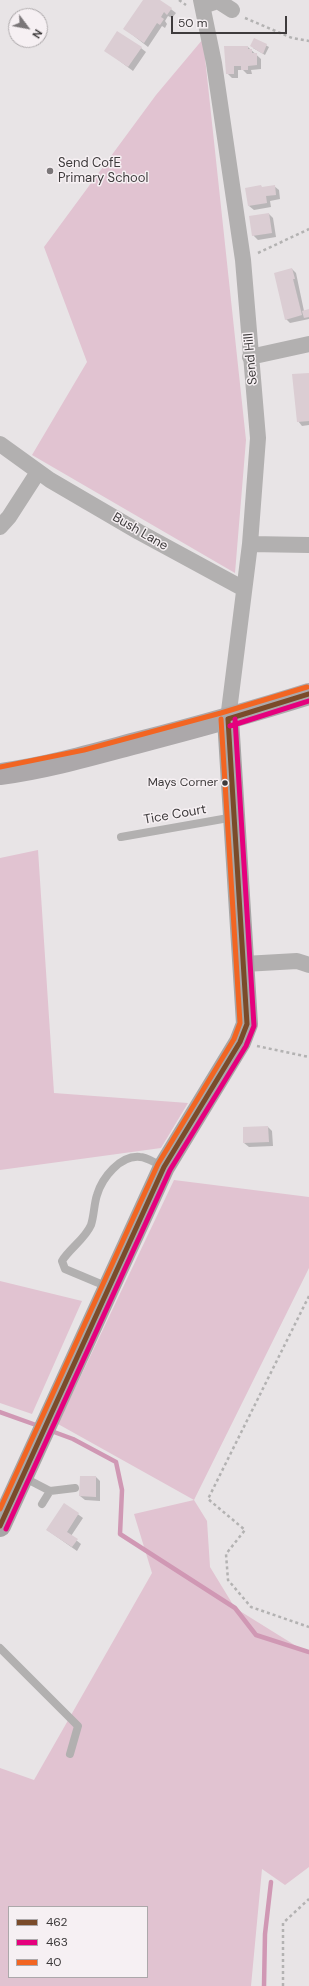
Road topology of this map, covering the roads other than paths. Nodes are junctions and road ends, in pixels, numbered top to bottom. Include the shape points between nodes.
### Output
1 (202, 3) edge
2 (224, 4) edge
3 (309, 344) edge
4 (250, 357) junction
5 (0, 444) edge
6 (38, 472) junction
7 (0, 527) edge
8 (250, 544) junction
9 (309, 545) edge
10 (244, 589) junction
11 (309, 694) edge
12 (228, 719) junction
13 (0, 774) edge
14 (234, 817) junction
15 (121, 837) dead end
16 (244, 964) junction
17 (309, 965) edge
18 (164, 1167) junction
19 (108, 1287) junction
20 (22, 1477) junction
21 (75, 1488) dead end
22 (50, 1491) junction
23 (42, 1504) dead end
24 (0, 1526) edge
25 (0, 1648) edge
26 (70, 1754) dead end

1 - 2 street
1 - 4 street, Send Hill via 214,63 243,260
3 - 4 street
4 - 8 street, Send Hill via 258,438
5 - 6 street, Bush Lane
6 - 7 street
6 - 10 street, Bush Lane via 139,532
8 - 9 street
8 - 10 street, Send Hill
10 - 12 street, Send Hill
11 - 12 main road
12 - 13 main road via 39,769
12 - 14 main road
14 - 15 lane, Tice Court
14 - 16 main road
16 - 17 street via 297,961
16 - 18 main road via 247,1024 240,1042
18 - 19 main road
18 - 19 lane via 140,1157 127,1160 115,1167 102,1181 96,1195 88,1231 62,1261 65,1269
19 - 20 main road
20 - 22 lane
20 - 24 main road
21 - 22 lane
22 - 23 lane
25 - 26 lane via 78,1726

